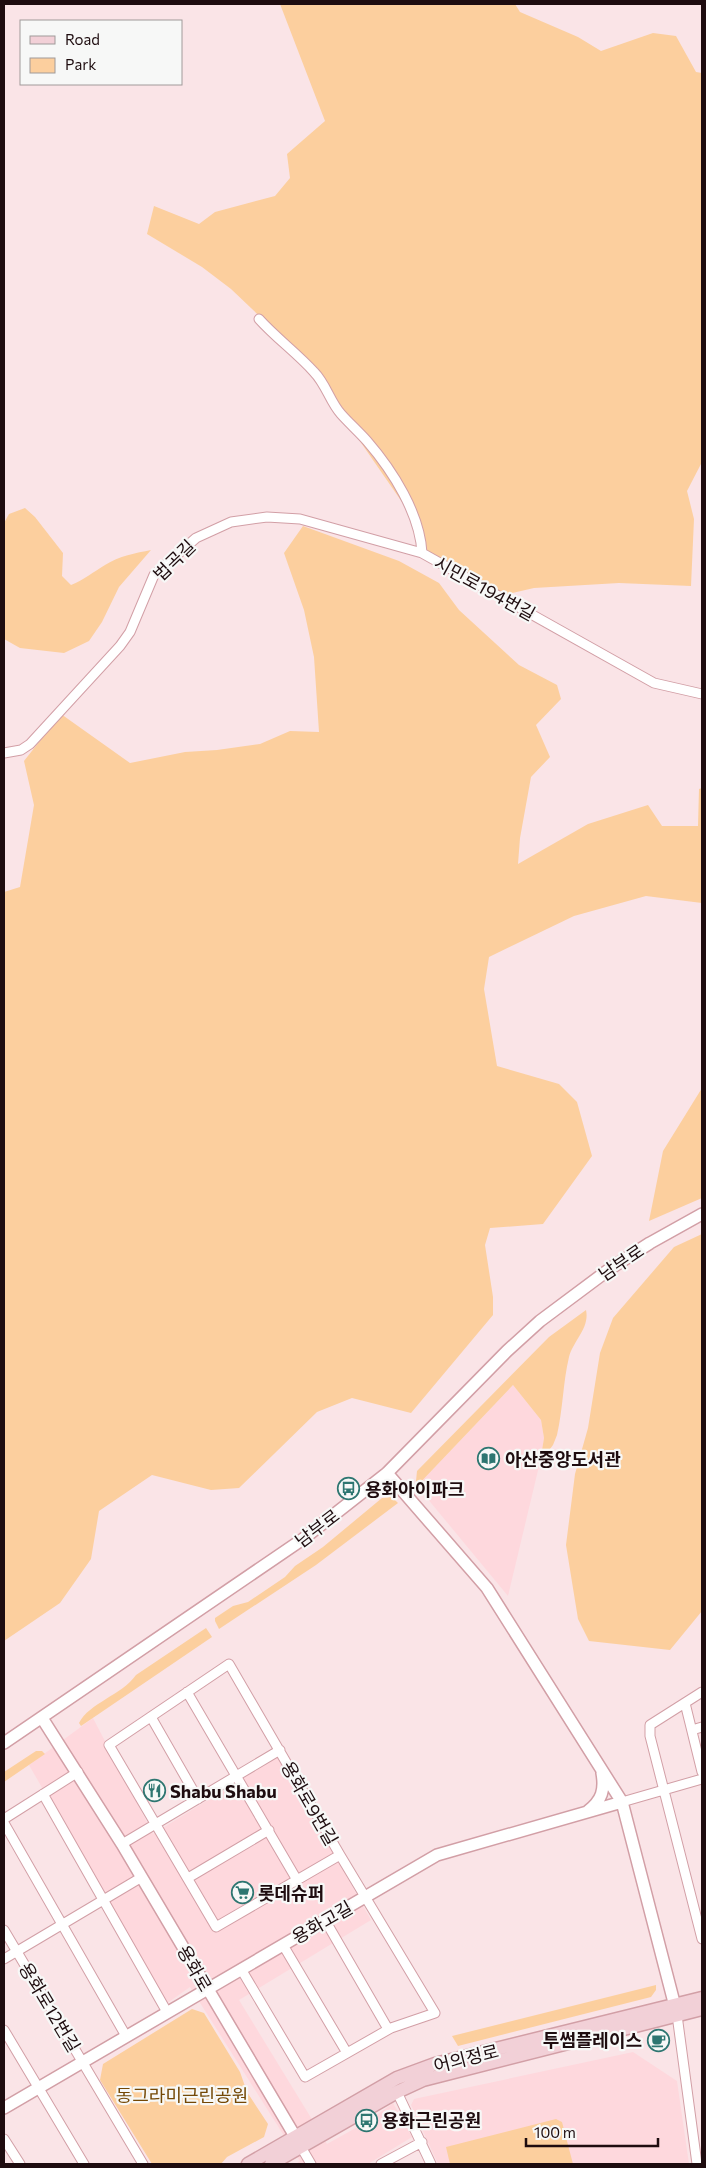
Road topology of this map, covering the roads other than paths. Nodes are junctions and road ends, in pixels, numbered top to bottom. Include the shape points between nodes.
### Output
1 (259, 319) dead end
2 (422, 553) junction
3 (702, 694) edge
4 (4, 753) edge
5 (702, 1214) edge
6 (387, 1474) junction
7 (187, 1692) junction
8 (702, 1692) edge
9 (685, 1703) junction
10 (152, 1717) junction
11 (42, 1718) junction
12 (702, 1727) edge
13 (692, 1730) junction
14 (4, 1744) edge
15 (280, 1750) junction
16 (602, 1771) junction
17 (78, 1772) junction
18 (702, 1772) edge
19 (237, 1776) junction
20 (702, 1779) edge
21 (664, 1790) junction
22 (43, 1794) junction
23 (198, 1799) junction
24 (622, 1802) junction
25 (586, 1812) junction
26 (4, 1819) edge
27 (4, 1823) edge
28 (156, 1824) junction
29 (269, 1830) junction
30 (122, 1844) junction
31 (340, 1855) junction
32 (142, 1877) junction
33 (188, 1878) junction
34 (297, 1880) junction
35 (365, 1897) junction
36 (103, 1901) junction
37 (325, 1920) junction
38 (61, 1926) junction
39 (4, 1930) edge
40 (702, 1940) edge
41 (284, 1944) junction
42 (16, 1952) junction
43 (4, 1959) edge
44 (241, 1969) junction
45 (207, 1989) junction
46 (702, 1998) edge
47 (702, 2009) edge
48 (676, 2010) junction
49 (167, 2012) junction
50 (388, 2029) junction
51 (4, 2030) edge
52 (126, 2036) junction
53 (347, 2053) junction
54 (83, 2062) junction
55 (38, 2088) junction
56 (397, 2092) junction
57 (4, 2108) edge
58 (4, 2138) edge
59 (298, 2141) junction
60 (422, 2142) junction
61 (699, 2150) edge
62 (20, 2164) edge
63 (84, 2164) edge
64 (143, 2164) edge
65 (248, 2164) edge
66 (271, 2164) edge
67 (311, 2164) edge
68 (381, 2164) edge
69 (431, 2164) edge
70 (697, 2164) edge

1 - 2 street, 시민로194번길 via 325,384 339,413 369,443 390,473 406,499 421,540
2 - 3 street, 시민로194번길 via 654,683
2 - 4 street, 법곡길 via 300,519 267,517 231,522 196,538 154,575 130,632 120,646 30,744 21,750
5 - 6 street, 남부로 via 611,1268 540,1321
6 - 11 street, 남부로 via 303,1539
6 - 16 street via 487,1588
7 - 10 street, 용화로9번길
7 - 15 street, 용화로9번길 via 229,1664
7 - 19 street
8 - 9 street
9 - 13 street
9 - 21 street via 650,1725
10 - 23 street
10 - 28 street, 용화로9번길 via 109,1745
11 - 14 street, 남부로
11 - 17 street, 용화로
12 - 13 street
13 - 18 street
15 - 19 street, 용화로9번길
15 - 31 street, 용화로9번길
16 - 24 street
16 - 25 street via 602,1796
17 - 22 street
17 - 30 street, 용화로
19 - 23 street, 용화로9번길
19 - 29 street
20 - 21 street, 용화고길
21 - 24 street, 용화고길
21 - 40 street
22 - 26 street
22 - 36 street
23 - 28 street, 용화로9번길
24 - 25 street, 용화고길
24 - 48 street
25 - 35 street, 용화고길 via 437,1854
27 - 38 street
28 - 30 street, 용화로9번길
28 - 33 street, 용화로9번길
29 - 33 street
29 - 34 street
30 - 32 street, 용화로
31 - 34 street, 용화로9번길
31 - 35 street, 용화로9번길
32 - 36 street, 용화로12번길
32 - 45 street, 용화로
33 - 34 street, 용화로9번길 via 216,1927
35 - 37 street, 용화고길
35 - 50 street, 용화로9번길 via 435,2014
36 - 38 street, 용화로12번길
36 - 49 street
37 - 41 street, 용화고길
37 - 50 street
38 - 42 street, 용화로12번길
38 - 52 street
39 - 42 street, 용화로12번길
41 - 44 street, 용화고길
41 - 53 street
42 - 43 street, 용화로12번길
42 - 54 street, 용화로12번길
44 - 45 street, 용화고길
44 - 53 street via 305,2077
45 - 49 street, 용화고길
45 - 59 street, 용화로
46 - 48 main road, 어의정로
47 - 48 main road, 어의정로
48 - 56 main road, 어의정로 via 424,2080
48 - 59 main road, 어의정로 via 434,2064 397,2078
48 - 61 street
49 - 52 street, 용화고길
50 - 53 street
51 - 55 street
52 - 54 street, 용화고길
54 - 55 street, 용화고길
54 - 64 street, 용화로12번길
55 - 57 street, 용화고길
55 - 63 street
56 - 59 main road, 어의정로
56 - 60 street
58 - 62 street
59 - 65 main road, 어의정로
59 - 66 main road, 어의정로
59 - 67 street, 용화로
60 - 68 street
60 - 69 street
61 - 70 street

